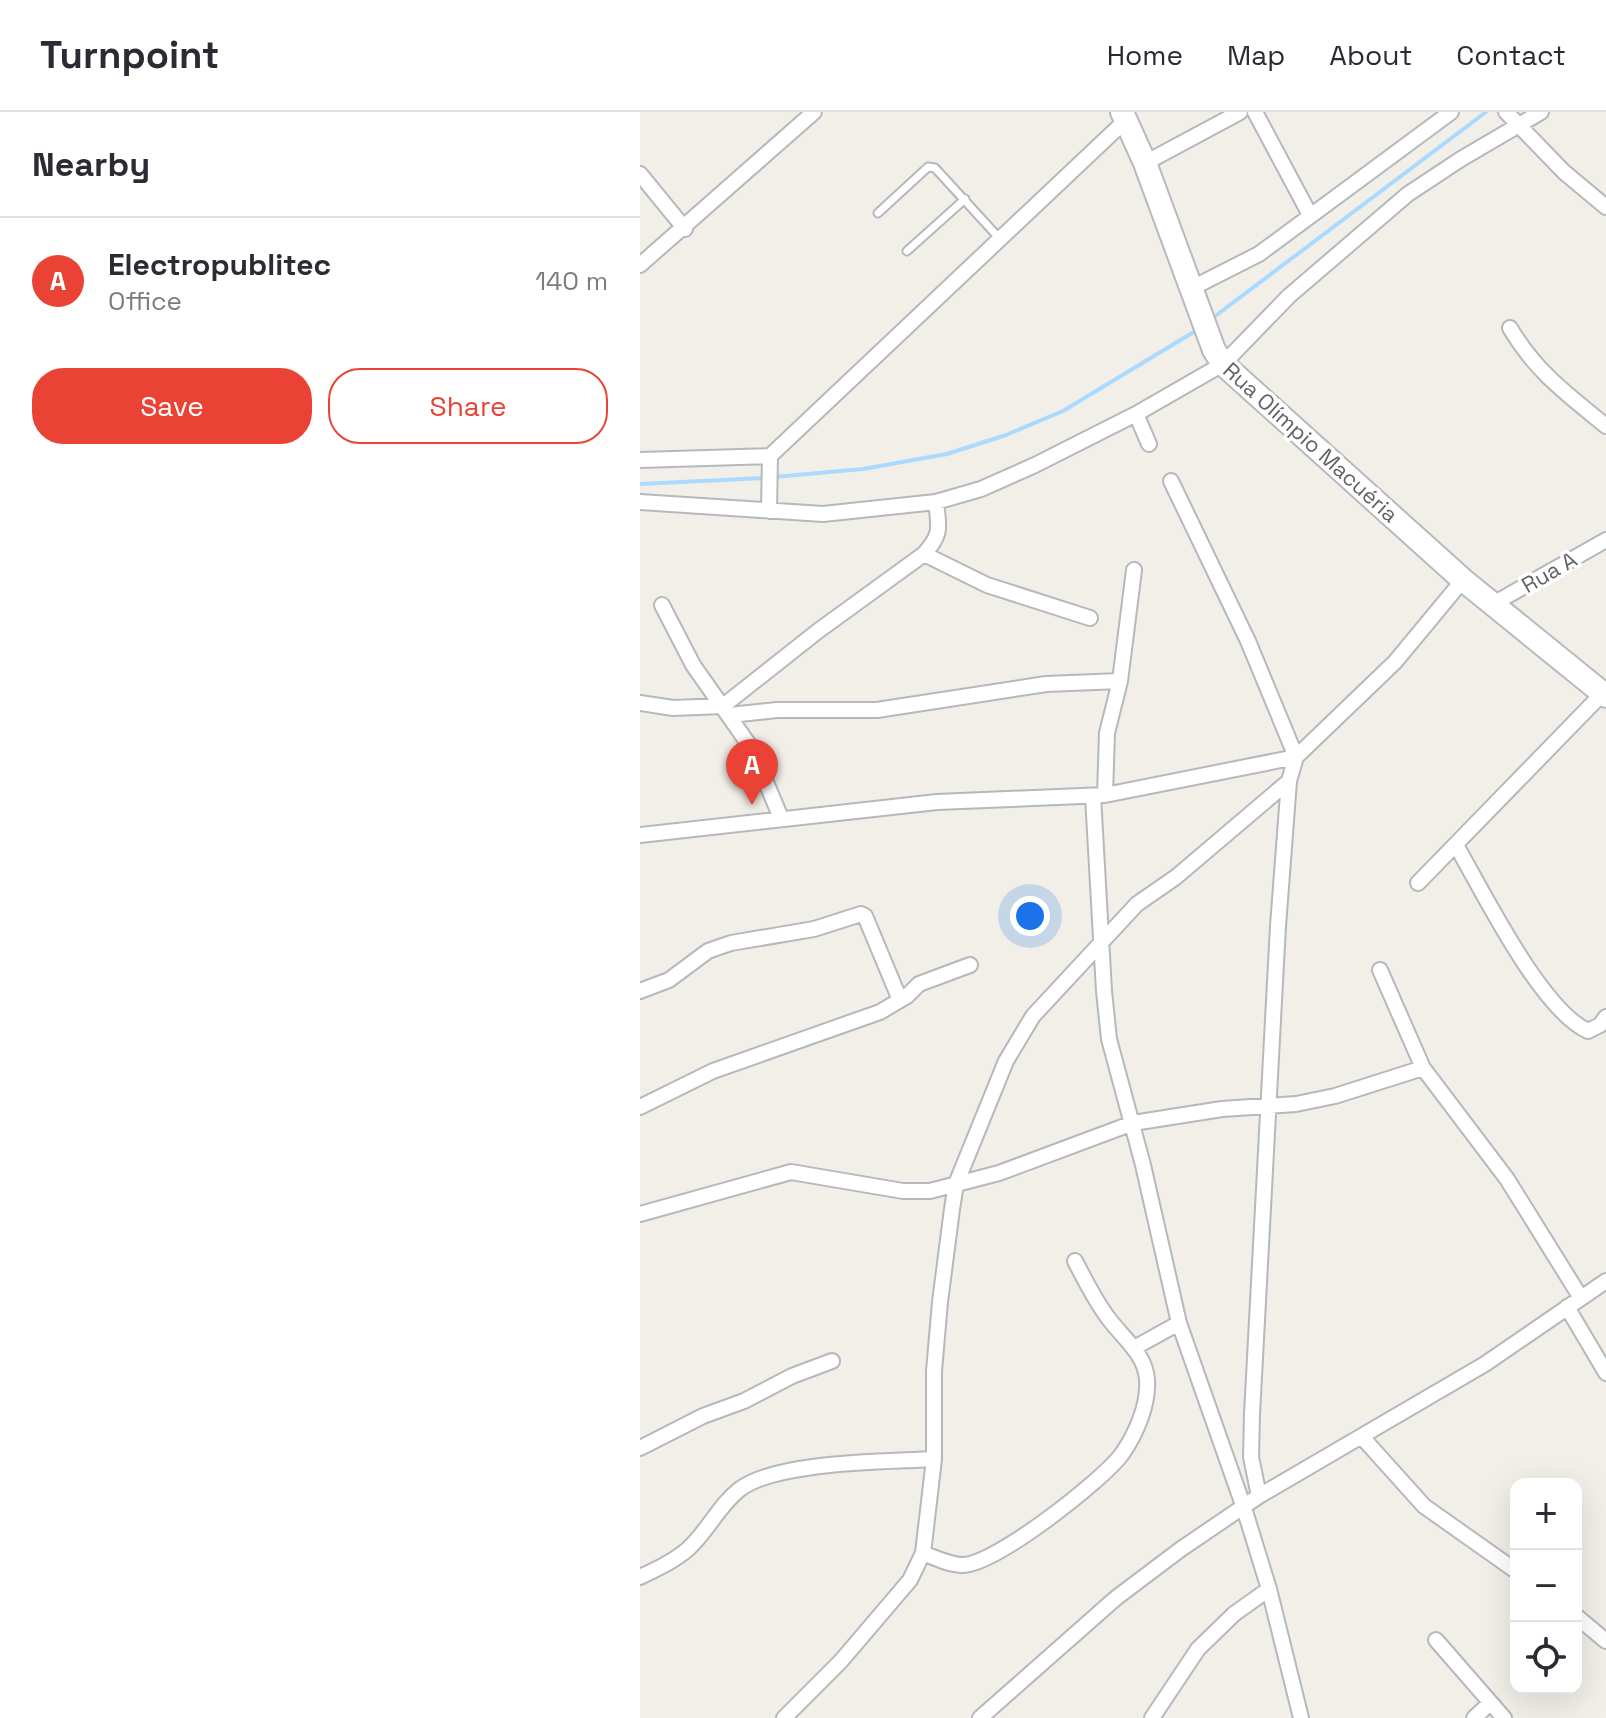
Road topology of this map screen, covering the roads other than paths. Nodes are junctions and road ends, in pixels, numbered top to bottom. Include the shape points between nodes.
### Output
1 (814, 112) edge
2 (1240, 112) edge
3 (1255, 112) edge
4 (1451, 112) edge
5 (1506, 112) edge
6 (1541, 112) edge
7 (1124, 116) edge
8 (1519, 126) junction
9 (1145, 163) junction
10 (640, 174) edge
11 (965, 199) junction
12 (1606, 207) edge
13 (878, 213) dead end
14 (1310, 215) junction
15 (685, 229) junction
16 (1000, 239) junction
17 (907, 251) dead end
18 (640, 265) edge
19 (1194, 295) junction
20 (1510, 328) dead end
21 (1218, 357) junction
22 (1136, 414) junction
23 (1606, 426) edge
24 (1149, 444) dead end
25 (770, 456) junction
26 (640, 460) edge
27 (1171, 481) dead end
28 (640, 502) edge
29 (936, 502) junction
30 (769, 511) junction
31 (1606, 540) edge
32 (924, 554) junction
33 (1134, 570) dead end
34 (1463, 580) junction
35 (1493, 604) junction
36 (662, 605) dead end
37 (1090, 618) dead end
38 (1120, 681) junction
39 (1605, 694) edge
40 (640, 703) edge
41 (727, 710) junction
42 (1296, 757) junction
43 (1289, 781) junction
44 (1099, 796) junction
45 (781, 818) junction
46 (640, 835) edge
47 (1456, 845) junction
48 (1418, 883) dead end
49 (1101, 940) junction
50 (970, 965) dead end
51 (1380, 970) dead end
52 (640, 991) edge
53 (900, 1000) junction
54 (1606, 1017) edge
55 (1423, 1068) junction
56 (1268, 1106) junction
57 (640, 1107) edge
58 (1133, 1123) junction
59 (956, 1184) junction
60 (640, 1214) edge
61 (1075, 1261) dead end
62 (1606, 1281) edge
63 (1581, 1298) junction
64 (1567, 1307) junction
65 (1179, 1323) junction
66 (1134, 1348) junction
67 (832, 1361) dead end
68 (1606, 1373) edge
69 (1362, 1437) junction
70 (640, 1448) edge
71 (934, 1459) junction
72 (1259, 1496) junction
73 (1244, 1508) junction
74 (923, 1553) junction
75 (1510, 1567) edge
76 (640, 1577) edge
77 (1269, 1589) junction
78 (1582, 1621) edge
79 (1436, 1640) dead end
80 (1606, 1641) edge
81 (1490, 1703) junction
82 (784, 1718) edge
83 (980, 1718) edge
84 (1152, 1718) edge
85 (1301, 1718) edge
86 (1474, 1718) edge
87 (1504, 1718) edge

1 - 15 street
2 - 9 street
3 - 14 street
4 - 14 street
5 - 8 street
6 - 8 street
7 - 9 street, Rua Olímpio Macuéria
7 - 16 street
8 - 12 street
8 - 21 street via 1408,194
9 - 19 street, Rua Olímpio Macuéria
10 - 15 street
11 - 13 lane via 941,172 928,167
11 - 16 lane
11 - 17 lane
14 - 19 street
15 - 18 street
16 - 25 street
19 - 21 street, Rua Olímpio Macuéria
20 - 23 street via 1542,373
21 - 22 street
21 - 34 street, Rua Olímpio Macuéria
22 - 24 street
22 - 29 street via 1022,471
25 - 26 street
25 - 30 street
27 - 42 street via 1248,641
28 - 30 street
29 - 30 street via 823,514
29 - 32 street via 937,540
31 - 35 street, Rua A
32 - 37 street via 987,585
32 - 41 street via 818,631
33 - 38 street
34 - 35 street, Rua Olímpio Macuéria
34 - 42 street via 1395,662
35 - 39 street, Rua Olímpio Macuéria
36 - 41 street via 693,665
38 - 41 street via 1046,684 877,710
38 - 44 street
39 - 47 street
40 - 41 street
41 - 45 street via 756,757
42 - 43 street
42 - 44 street
43 - 49 street via 1137,904
43 - 56 street
44 - 45 street via 937,802
44 - 49 street
45 - 46 street
47 - 48 street
47 - 54 street via 1531,974 1574,1025 1588,1031
49 - 58 street via 1109,1039
49 - 59 street via 1033,1016 1006,1061
50 - 53 street via 919,984
51 - 55 street
52 - 53 street via 669,980 708,951 861,914
53 - 57 street via 831,1031 713,1071
55 - 56 street via 1335,1096
55 - 63 street via 1507,1179
56 - 58 street
56 - 72 street via 1251,1457
58 - 59 street
58 - 65 street
59 - 60 street via 903,1191 791,1172
59 - 71 street via 937,1329
61 - 66 street via 1108,1318
62 - 63 street
63 - 64 street
64 - 68 street
64 - 69 street via 1485,1364
65 - 66 street
65 - 73 street
66 - 74 street via 1145,1368 1143,1408 1108,1470 1040,1524 979,1562 963,1565
67 - 70 street
69 - 72 street
69 - 75 street via 1424,1506
71 - 74 street
71 - 76 street via 770,1475 728,1500 689,1548
72 - 73 street
73 - 77 street
73 - 83 street via 1116,1598
74 - 82 street via 910,1580
77 - 84 street via 1198,1649
77 - 85 street
78 - 80 street
79 - 81 street
81 - 86 street
81 - 87 street

